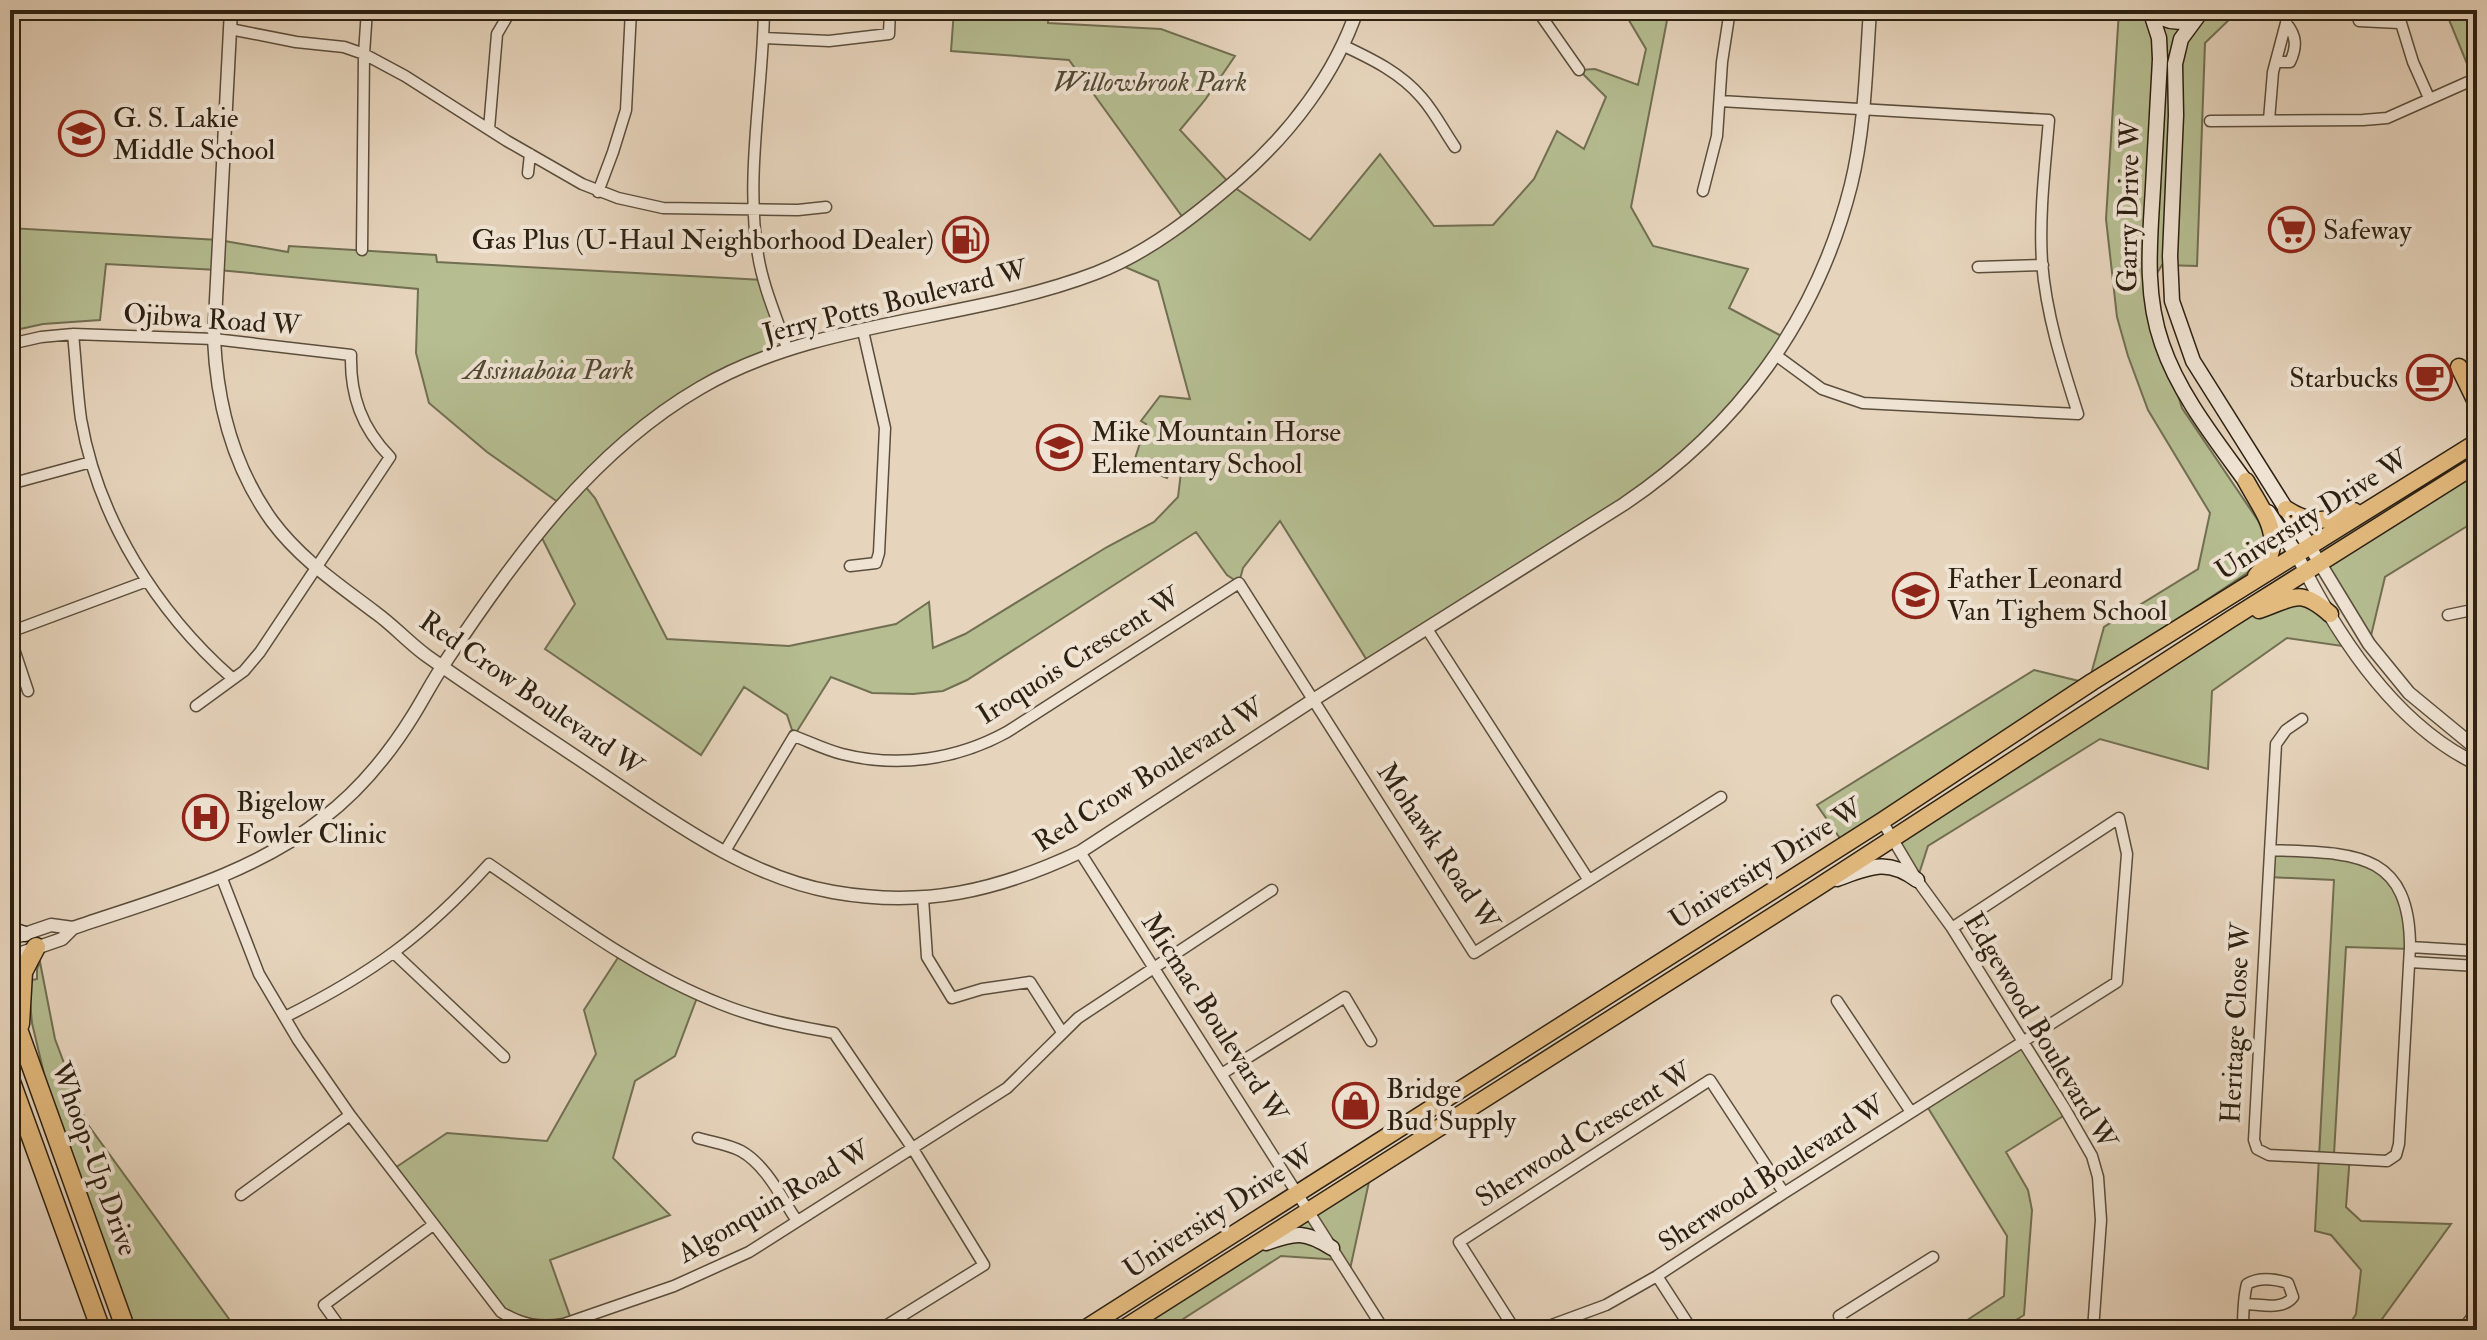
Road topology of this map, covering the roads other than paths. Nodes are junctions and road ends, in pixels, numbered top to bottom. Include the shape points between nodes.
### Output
1 (231, 10) edge
2 (367, 10) edge
3 (511, 10) edge
4 (631, 10) edge
5 (764, 10) edge
6 (890, 10) edge
7 (1357, 10) edge
8 (1537, 10) edge
9 (1730, 10) edge
10 (1870, 10) edge
11 (2150, 10) edge
12 (2287, 10) edge
13 (2397, 10) edge
14 (2201, 13) edge
15 (2359, 21) dead end
16 (2399, 23) junction
17 (230, 29) junction
18 (764, 38) junction
19 (1342, 45) junction
20 (364, 54) junction
21 (1579, 70) dead end
22 (2468, 82) dead end
23 (2429, 98) junction
24 (1720, 101) junction
25 (1863, 110) junction
26 (2269, 120) junction
27 (2210, 121) dead end
28 (489, 129) junction
29 (1455, 147) dead end
30 (530, 154) junction
31 (528, 173) dead end
32 (1703, 191) dead end
33 (598, 192) junction
34 (826, 207) dead end
35 (754, 208) junction
36 (362, 250) dead end
37 (2043, 265) junction
38 (1978, 267) dead end
39 (863, 331) junction
40 (73, 334) junction
41 (214, 339) junction
42 (10, 344) edge
43 (787, 348) junction
44 (1777, 356) junction
45 (2477, 387) edge
46 (2477, 404) edge
47 (2477, 433) edge
48 (2470, 446) edge
49 (91, 462) junction
50 (2477, 464) edge
51 (2246, 481) junction
52 (10, 484) edge
53 (2385, 500) junction
54 (2286, 509) junction
55 (2304, 551) junction
56 (850, 566) dead end
57 (2312, 568) junction
58 (316, 569) junction
59 (147, 581) junction
60 (2245, 587) junction
61 (2477, 609) edge
62 (2330, 614) junction
63 (2448, 615) dead end
64 (2231, 619) junction
65 (1427, 629) junction
66 (10, 635) edge
67 (442, 666) junction
68 (232, 678) junction
69 (28, 691) dead end
70 (1313, 700) junction
71 (196, 706) dead end
72 (2302, 719) dead end
73 (2477, 749) edge
74 (2477, 764) edge
75 (1721, 797) dead end
76 (1882, 821) junction
77 (1892, 839) junction
78 (2270, 850) junction
79 (725, 851) junction
80 (1080, 852) junction
81 (221, 876) junction
82 (1588, 879) junction
83 (1917, 880) junction
84 (1818, 887) junction
85 (1272, 890) dead end
86 (923, 898) junction
87 (1952, 928) junction
88 (10, 929) edge
89 (10, 939) edge
90 (31, 940) junction
91 (2410, 947) junction
92 (2477, 951) edge
93 (395, 954) junction
94 (10, 957) edge
95 (2410, 962) junction
96 (1154, 966) junction
97 (2477, 966) edge
98 (1837, 1001) dead end
99 (10, 1007) edge
100 (285, 1017) junction
101 (1062, 1032) junction
102 (20, 1035) junction
103 (1371, 1041) dead end
104 (2023, 1041) junction
105 (504, 1057) dead end
106 (1223, 1073) junction
107 (10, 1079) edge
108 (1911, 1112) junction
109 (350, 1115) junction
110 (698, 1138) dead end
111 (913, 1149) junction
112 (1297, 1192) junction
113 (1784, 1193) junction
114 (241, 1195) dead end
115 (1308, 1209) junction
116 (797, 1221) junction
117 (433, 1225) junction
118 (1332, 1248) junction
119 (1239, 1253) junction
120 (1933, 1257) dead end
121 (1657, 1276) junction
122 (2244, 1304) junction
123 (2477, 1313) edge
124 (101, 1330) edge
125 (126, 1330) edge
126 (342, 1330) edge
127 (879, 1330) edge
128 (1083, 1330) edge
129 (1121, 1330) edge
130 (1384, 1330) edge
131 (1515, 1330) edge
132 (1538, 1330) edge
133 (1692, 1330) edge
134 (1848, 1330) edge
135 (2093, 1330) edge
136 (2243, 1330) edge
137 (2463, 1330) edge

1 - 17 street, Red Crow Boulevard W
2 - 20 street
3 - 28 street via 495,43
4 - 33 street via 626,110
5 - 18 street
6 - 18 street via 889,34 829,41
7 - 19 street, Jerry Potts Boulevard W
8 - 21 street
9 - 24 street
10 - 25 street, Red Crow Boulevard W
11 - 14 main road via 2175,22
11 - 51 main road, Garry Drive W via 2160,59 2149,251 2152,303 2172,367
12 - 26 street
13 - 16 street
14 - 54 main road, Garry Drive W via 2181,39 2175,64 2172,301 2193,361
15 - 16 street
16 - 23 street
17 - 20 street
17 - 41 street, Red Crow Boulevard W
18 - 35 street
19 - 29 street via 1402,78
19 - 39 street, Jerry Potts Boulevard W via 1288,130 1264,156 1163,238 1118,264 1055,287
20 - 28 street
20 - 36 street
22 - 23 street
23 - 26 street via 2387,118
24 - 25 street
24 - 32 street via 1714,155
25 - 37 street via 2049,120
25 - 44 street, Red Crow Boulevard W via 1851,185 1830,249
26 - 27 street
28 - 30 street
30 - 31 street
30 - 33 street
33 - 35 street via 663,208
34 - 35 street
35 - 43 street via 758,258
37 - 38 street
37 - 44 street via 2059,354 2078,414 1863,403 1822,389
39 - 43 street, Jerry Potts Boulevard W
39 - 56 street via 885,428 879,553 876,563
40 - 41 street, Ojibwa Road W
40 - 42 street, Ojibwa Road W
40 - 49 street via 81,420
41 - 58 street, Red Crow Boulevard W via 225,423 243,471 271,519
41 - 58 street, Ojibwa Road W via 351,355 355,401 365,425 390,457
43 - 67 street, Jerry Potts Boulevard W via 702,386 631,435 537,534
44 - 65 street, Red Crow Boulevard W via 1725,420 1650,487
45 - 46 main road via 2459,367
47 - 48 main road
48 - 53 main road, University Drive W
49 - 52 street
49 - 59 street via 117,527
50 - 57 main road, University Drive W
51 - 55 main road, Garry Drive W
51 - 60 main road via 2266,518 2274,548
53 - 54 main road via 2322,521 2301,519
53 - 55 main road, University Drive W
54 - 55 main road, Garry Drive W
55 - 57 street
55 - 60 main road, University Drive W
57 - 62 street
57 - 64 main road, University Drive W
57 - 73 street via 2409,693
58 - 67 street, Red Crow Boulevard W
58 - 68 street, Ojibwa Road W via 260,652
59 - 66 street
59 - 68 street via 192,639
60 - 76 main road, University Drive W
61 - 63 street
62 - 64 main road via 2301,596
62 - 74 street via 2390,697
64 - 77 main road, University Drive W
65 - 70 street, Red Crow Boulevard W
65 - 82 street
66 - 69 street
67 - 79 street, Red Crow Boulevard W
67 - 81 street, Jerry Potts Boulevard W via 412,718 343,802 299,836
68 - 71 street, Ojibwa Road W
70 - 79 street, Iroquois Crescent W via 1239,583 1007,732 967,751 913,760 862,758 794,736
70 - 80 street, Red Crow Boulevard W
70 - 82 street, Mohawk Road W via 1474,953
72 - 78 street, Heritage Close W via 2276,744
75 - 82 street, Mohawk Road W
76 - 77 street, Edgewood Boulevard W
76 - 112 main road, University Drive W
77 - 83 street, Edgewood Boulevard W
77 - 84 main road, University Drive W
78 - 91 street, Heritage Close W via 2345,854 2387,873 2406,903
78 - 95 street, Heritage Close W via 2257,1149 2269,1155 2380,1162 2396,1155
79 - 86 street, Red Crow Boulevard W via 801,885 864,897
80 - 86 street, Red Crow Boulevard W via 1012,881
80 - 96 street, Micmac Boulevard W
81 - 90 street, Jerry Potts Boulevard W via 73,928 62,939
81 - 100 street, Algonquin Road W via 259,974
83 - 84 main road via 1884,865
83 - 87 street, Edgewood Boulevard W
84 - 115 main road, University Drive W
85 - 96 street, Algonquin Road W
86 - 101 street via 927,957 952,998 1030,982
87 - 104 street, Edgewood Boulevard W
87 - 104 street, Sherwood Boulevard W via 2119,818 2127,854 2117,982
88 - 90 main road
89 - 90 street, Jerry Potts Boulevard W
90 - 94 street, Jerry Potts Boulevard W
90 - 102 highway via 23,972
91 - 92 street
91 - 95 street, Heritage Close W
93 - 100 street
93 - 105 street
93 - 111 street via 489,864 676,985 753,1015 834,1033
95 - 97 street
96 - 101 street, Algonquin Road W
96 - 106 street, Micmac Boulevard W
98 - 108 street
99 - 102 highway, Whoop-Up Drive
100 - 109 street, Algonquin Road W
101 - 111 street, Algonquin Road W via 1007,1088
102 - 125 highway, Whoop-Up Drive
103 - 106 street via 1345,997
104 - 108 street, Sherwood Boulevard W
104 - 135 street, Edgewood Boulevard W via 2082,1136 2098,1177 2101,1220
106 - 112 street, Micmac Boulevard W
107 - 124 highway, Whoop-Up Drive
108 - 113 street, Sherwood Boulevard W
109 - 114 street
109 - 117 street, Algonquin Road W
110 - 116 street via 752,1159
111 - 116 street, Algonquin Road W
111 - 127 street via 984,1265
112 - 115 street, Micmac Boulevard W
112 - 128 main road, University Drive W
113 - 121 street, Sherwood Boulevard W
113 - 131 street, Sherwood Crescent W via 1710,1080 1459,1242
115 - 118 street, Micmac Boulevard W
115 - 119 main road, University Drive W
116 - 117 street, Algonquin Road W via 700,1276 547,1327 501,1312
117 - 126 street via 324,1305
118 - 119 main road via 1296,1234
118 - 130 street, Micmac Boulevard W
119 - 129 main road, University Drive W
120 - 134 street via 1839,1316
121 - 132 street, Sherwood Boulevard W via 1606,1305
121 - 133 street
122 - 122 street via 2247,1284 2255,1279 2288,1283 2293,1297 2281,1305
122 - 136 street
123 - 137 street

